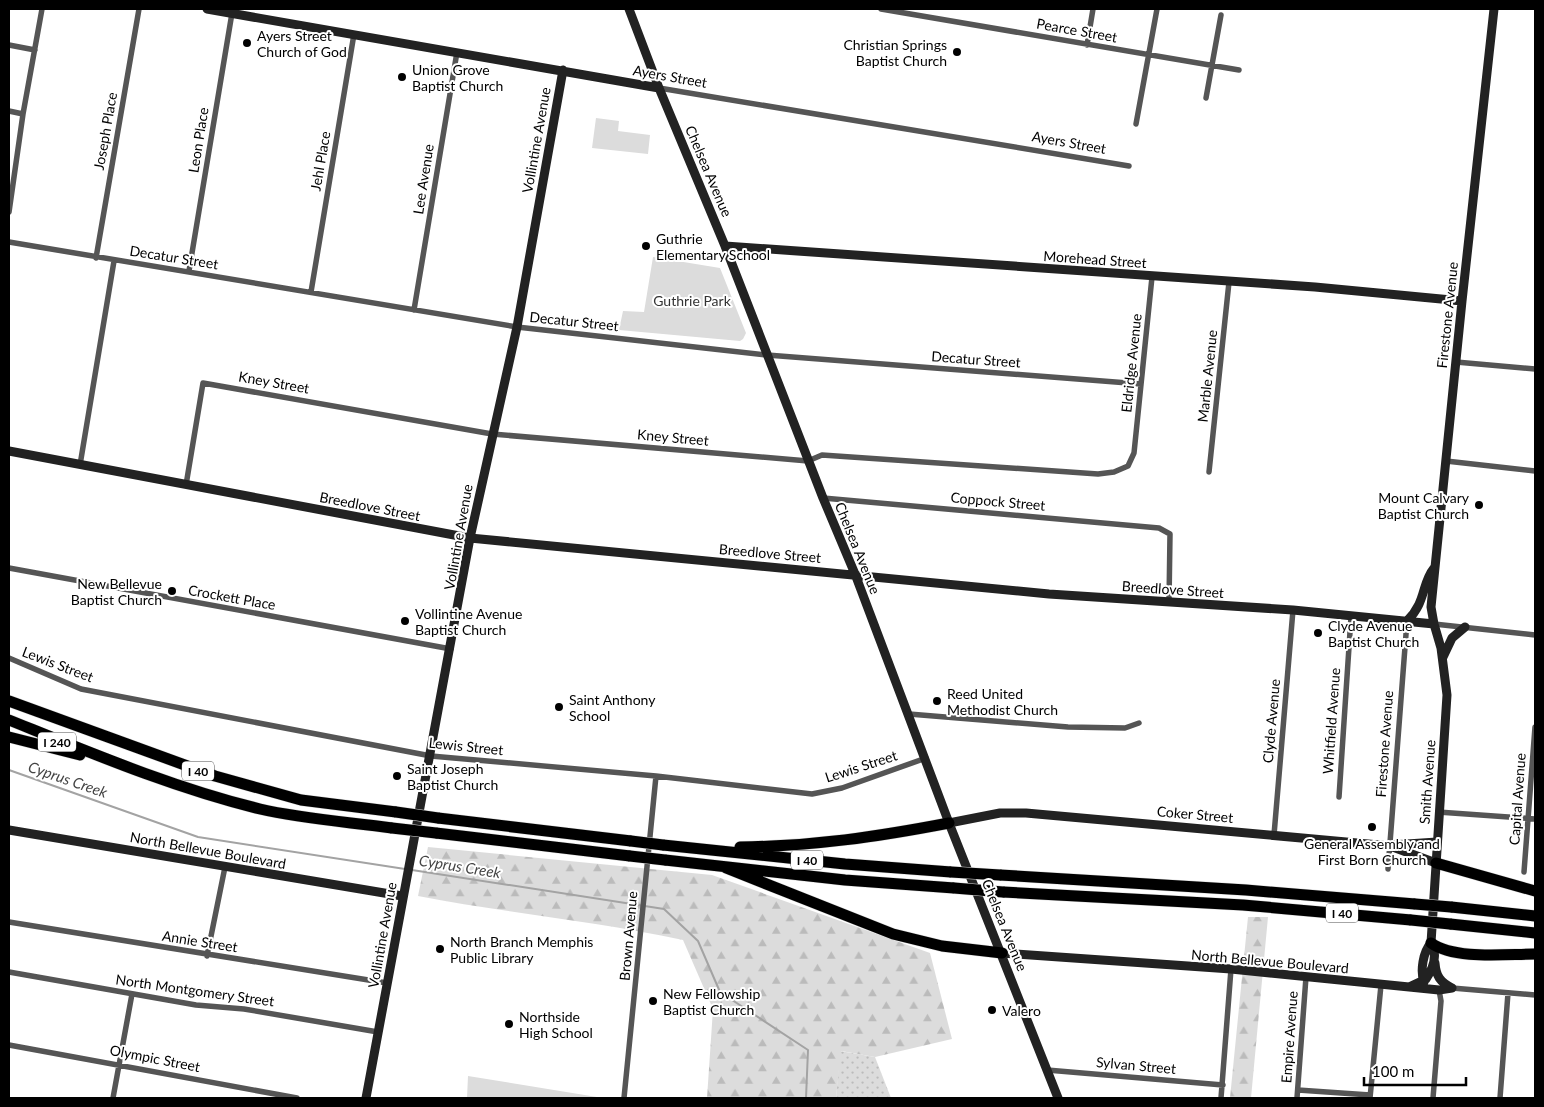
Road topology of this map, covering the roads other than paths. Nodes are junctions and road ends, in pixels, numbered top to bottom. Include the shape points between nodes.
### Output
1 (42, 9) edge
2 (139, 9) edge
3 (207, 9) edge
4 (630, 9) edge
5 (881, 9) edge
6 (1093, 9) edge
7 (1157, 9) edge
8 (1494, 9) edge
9 (232, 13) junction
10 (1221, 15) dead end
11 (354, 34) junction
12 (1087, 45) junction
13 (9, 46) edge
14 (35, 50) junction
15 (457, 52) junction
16 (1149, 55) junction
17 (1212, 66) junction
18 (562, 70) junction
19 (1239, 70) dead end
20 (659, 88) junction
21 (1206, 98) dead end
22 (9, 111) edge
23 (23, 114) junction
24 (1136, 124) dead end
25 (1129, 166) dead end
26 (9, 212) edge
27 (9, 242) edge
28 (725, 246) junction
29 (96, 258) junction
30 (114, 261) junction
31 (188, 271) junction
32 (1152, 276) junction
33 (1229, 282) junction
34 (310, 292) junction
35 (1462, 301) junction
36 (414, 310) junction
37 (517, 327) junction
38 (767, 355) junction
39 (1456, 362) junction
40 (1535, 369) edge
41 (1141, 384) junction
42 (492, 434) junction
43 (9, 451) edge
44 (1134, 453) joint
45 (808, 461) junction
46 (1446, 461) junction
47 (80, 465) junction
48 (1535, 470) edge
49 (1209, 472) dead end
50 (186, 485) junction
51 (823, 498) junction
52 (470, 538) junction
53 (9, 568) edge
54 (1435, 568) junction
55 (855, 574) junction
56 (1169, 603) junction
57 (1293, 610) junction
58 (1351, 617) junction
59 (1407, 620) junction
60 (1434, 624) junction
61 (1465, 627) junction
62 (1535, 635) edge
63 (451, 650) junction
64 (1443, 657) junction
65 (9, 658) edge
66 (9, 701) edge
67 (909, 714) junction
68 (9, 720) edge
69 (1139, 723) dead end
70 (9, 727) edge
71 (1535, 727) edge
72 (9, 737) edge
73 (431, 756) junction
74 (104, 758) junction
75 (926, 758) junction
76 (126, 766) junction
77 (656, 776) junction
78 (1339, 797) dead end
79 (1438, 812) junction
80 (1528, 818) junction
81 (1535, 819) edge
82 (949, 823) junction
83 (9, 830) edge
84 (1274, 834) junction
85 (1437, 842) junction
86 (1390, 846) junction
87 (684, 848) junction
88 (1436, 863) junction
89 (225, 867) junction
90 (726, 868) junction
91 (1388, 870) dead end
92 (1524, 872) dead end
93 (1535, 891) edge
94 (402, 896) junction
95 (1535, 916) edge
96 (9, 922) edge
97 (1535, 933) edge
98 (1431, 943) junction
99 (1002, 954) junction
100 (1535, 954) edge
101 (207, 956) junction
102 (1435, 959) junction
103 (1231, 969) junction
104 (9, 972) edge
105 (1306, 977) junction
106 (1424, 981) junction
107 (387, 984) junction
108 (1381, 985) junction
109 (1409, 987) junction
110 (1452, 988) junction
111 (1436, 989) junction
112 (1508, 993) junction
113 (132, 994) junction
114 (1535, 995) edge
115 (378, 1032) junction
116 (9, 1045) edge
117 (119, 1064) junction
118 (1047, 1070) junction
119 (1223, 1085) junction
120 (1298, 1090) junction
121 (1370, 1097) edge
122 (113, 1098) edge
123 (297, 1098) edge
124 (366, 1098) edge
125 (624, 1098) edge
126 (1058, 1098) edge
127 (1222, 1098) edge
128 (1297, 1098) edge
129 (1433, 1098) edge
130 (1500, 1098) edge

1 - 14 street
2 - 29 street, Joseph Place
3 - 9 street, Ayers Street
4 - 20 street, Chelsea Avenue
5 - 12 street, Pearce Street
6 - 12 street
7 - 16 street
8 - 35 street, Firestone Avenue
9 - 11 street, Ayers Street
9 - 31 street, Leon Place
10 - 17 street
11 - 15 street, Ayers Street
11 - 34 street, Jehl Place
12 - 16 street, Pearce Street
13 - 14 street
14 - 23 street
15 - 18 street, Ayers Street
15 - 36 street, Lee Avenue
16 - 17 street, Pearce Street
16 - 24 street
17 - 19 street, Pearce Street
17 - 21 street
18 - 20 street, Ayers Street
18 - 37 street, Vollintine Avenue
20 - 25 street, Ayers Street
20 - 28 street, Chelsea Avenue
22 - 23 street
23 - 26 street
27 - 29 street, Decatur Street
28 - 32 street, Morehead Street
28 - 38 street, Chelsea Avenue
29 - 30 street, Decatur Street
30 - 31 street, Decatur Street
30 - 47 street
31 - 34 street, Decatur Street
32 - 33 street, Morehead Street
32 - 41 street, Eldridge Avenue
33 - 35 street, Morehead Street
33 - 49 street, Marble Avenue
34 - 36 street, Decatur Street
35 - 39 street, Firestone Avenue
36 - 37 street, Decatur Street
37 - 38 street, Decatur Street
37 - 42 street, Vollintine Avenue
38 - 41 street, Decatur Street
38 - 45 street, Chelsea Avenue
39 - 40 street
39 - 46 street, Firestone Avenue
41 - 44 street, Eldridge Avenue
42 - 45 street, Kney Street
42 - 50 street, Kney Street via 203,383
42 - 52 street, Vollintine Avenue
43 - 47 street, Breedlove Street
44 - 45 street, Kney Street via 1128,466 1098,474 822,455
45 - 51 street, Chelsea Avenue
46 - 48 street
46 - 54 street, Firestone Avenue
47 - 50 street, Breedlove Street
50 - 52 street, Breedlove Street
51 - 55 street, Chelsea Avenue
51 - 56 street, Coppock Street via 1159,528 1170,534
52 - 55 street, Breedlove Street
52 - 63 street, Vollintine Avenue
53 - 63 street, Crockett Place
54 - 59 street via 1428,575 1420,606
54 - 60 street, Firestone Avenue
55 - 56 street, Breedlove Street
55 - 67 street, Chelsea Avenue
56 - 57 street, Breedlove Street
57 - 58 street, Breedlove Street
57 - 84 street, Clyde Avenue
58 - 59 street, Breedlove Street
58 - 78 street, Whitfield Avenue
59 - 60 street, Breedlove Street
59 - 86 street, Firestone Avenue
60 - 61 street, Breedlove Street
60 - 64 street, Smith Avenue
61 - 62 street, Breedlove Street
61 - 64 street via 1452,638
63 - 73 street, Vollintine Avenue
64 - 79 street, Smith Avenue via 1447,703
65 - 73 street, Lewis Street via 81,689
66 - 87 highway, I 40, bridge via 215,776 301,800
67 - 69 street via 1068,727 1125,728
67 - 75 street, Chelsea Avenue
68 - 74 highway, I 40
70 - 74 highway, I 240
71 - 80 street, Capital Avenue
72 - 76 highway
73 - 77 street, Lewis Street
73 - 94 street, Vollintine Avenue
74 - 76 highway, I 40
75 - 77 street, Lewis Street via 842,788 812,794
75 - 82 street, Chelsea Avenue
76 - 90 highway, I 40, bridge via 262,809 436,834
77 - 125 street, Brown Avenue
79 - 80 street
79 - 85 street, Smith Avenue
80 - 81 street
80 - 92 street, Capital Avenue
82 - 84 street, Coker Street via 1000,813 1026,813
82 - 87 highway via 862,839 799,846
82 - 99 street, Chelsea Avenue
83 - 89 street, North Bellevue Boulevard
84 - 86 street, Coker Street
85 - 86 street
85 - 88 street, Smith Avenue
86 - 88 street, Coker Street
86 - 91 street, Firestone Avenue
87 - 95 highway, I 40, bridge via 845,864 1246,890
88 - 93 highway
88 - 98 street, Smith Avenue
89 - 94 street, North Bellevue Boulevard
89 - 101 street
90 - 97 highway, I 40, bridge via 1003,892 1243,905
90 - 99 highway via 893,934 942,946
94 - 107 street, Vollintine Avenue
96 - 101 street, Annie Street
98 - 100 highway via 1441,950
98 - 102 street, Smith Avenue via 1436,951
98 - 106 street, Smith Avenue via 1424,950
99 - 103 street, North Bellevue Boulevard
99 - 118 street, Chelsea Avenue
101 - 107 street, Annie Street
102 - 106 street
102 - 110 street, Smith Avenue via 1437,976
103 - 105 street, North Bellevue Boulevard
103 - 119 street
104 - 113 street, North Montgomery Street
105 - 108 street, North Bellevue Boulevard
105 - 120 street, Empire Avenue
106 - 109 street
106 - 111 street
107 - 115 street, Vollintine Avenue
108 - 109 street, North Bellevue Boulevard
108 - 121 street
109 - 111 street, North Bellevue Boulevard
110 - 111 street, North Bellevue Boulevard
110 - 112 street, North Bellevue Boulevard
111 - 129 street via 1441,1001
112 - 114 street, North Bellevue Boulevard
112 - 130 street
113 - 115 street, North Montgomery Street
113 - 117 street
115 - 124 street, Vollintine Avenue
116 - 117 street, Olympic Street
117 - 122 street
117 - 123 street, Olympic Street
118 - 119 street, Sylvan Street
118 - 126 street, Chelsea Avenue
119 - 127 street
120 - 121 street
120 - 128 street, Empire Avenue

